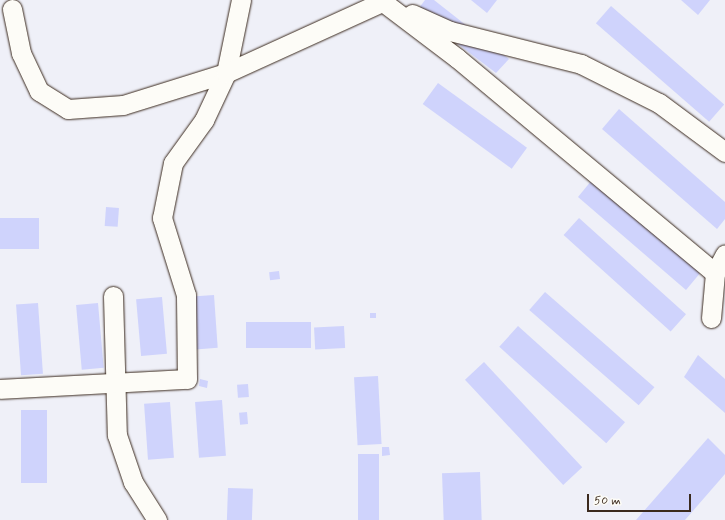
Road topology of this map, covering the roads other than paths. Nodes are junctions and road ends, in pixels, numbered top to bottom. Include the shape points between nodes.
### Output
1 (241, 0) edge
2 (384, 1) edge
3 (11, 7) edge
4 (226, 73) junction
5 (725, 152) edge
6 (725, 254) edge
7 (715, 273) junction
8 (113, 296) dead end
9 (711, 318) dead end
10 (117, 383) junction
11 (0, 389) edge
12 (157, 520) edge

1 - 4 street
2 - 4 street
2 - 5 street via 450,31 581,64 659,103
2 - 7 street via 463,63
3 - 4 street via 21,53 39,91 68,109 123,105
4 - 10 street via 204,120 173,163 162,218 186,295 187,379
6 - 7 street
7 - 9 street
8 - 10 street
10 - 11 street
10 - 12 street via 116,435 133,482

